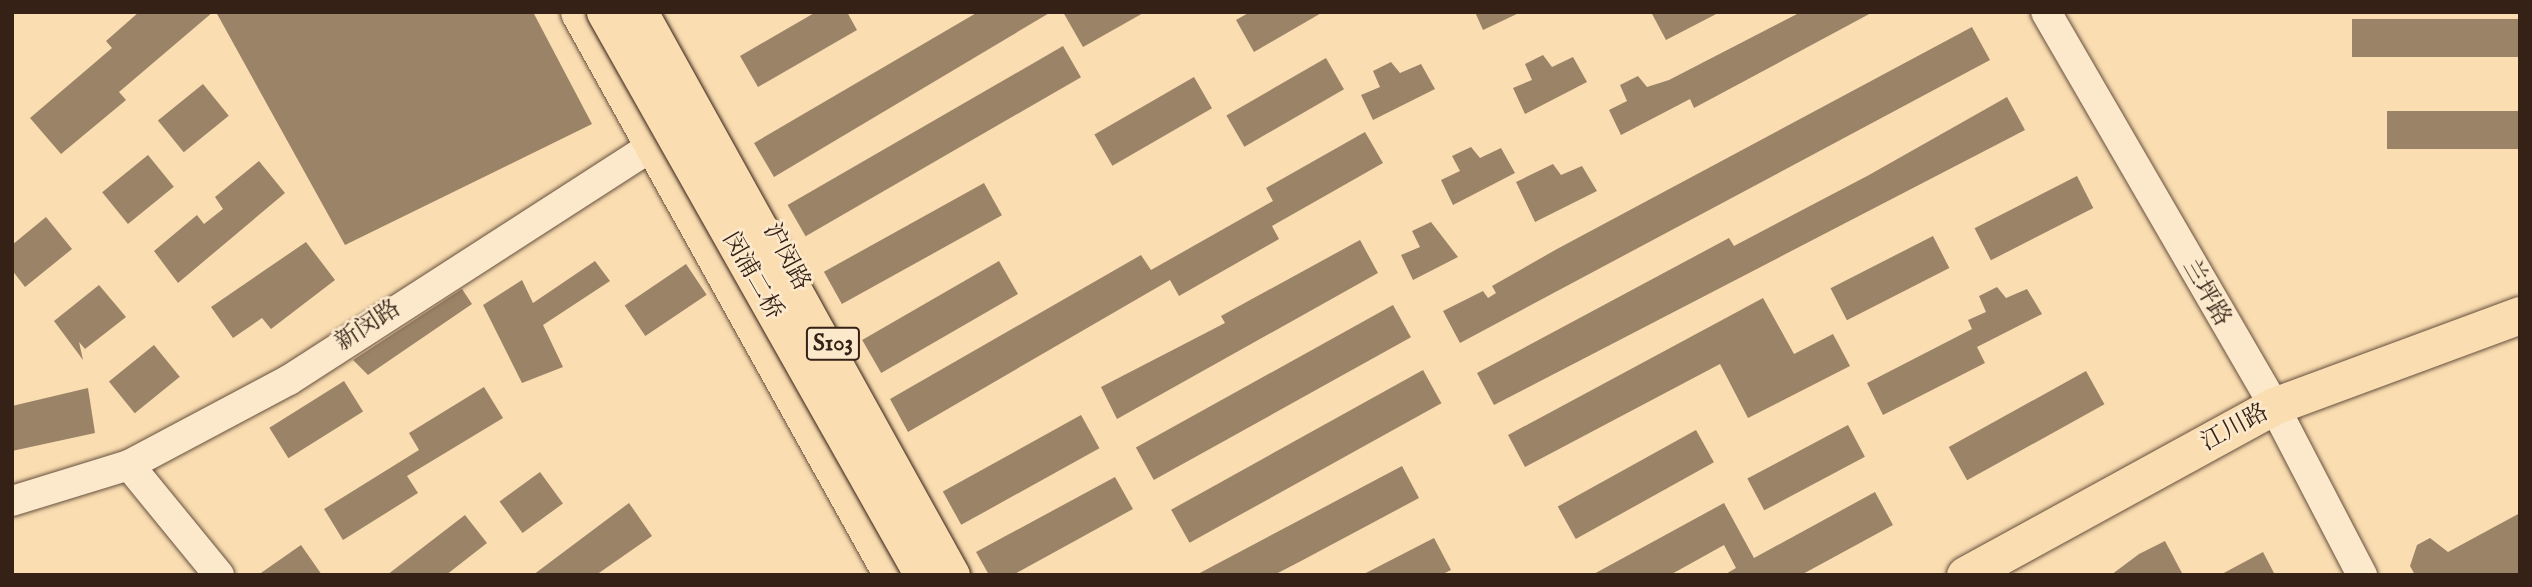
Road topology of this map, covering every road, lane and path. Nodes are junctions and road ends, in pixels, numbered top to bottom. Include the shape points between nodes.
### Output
1 (579, 12) edge
2 (605, 12) edge
3 (639, 12) edge
4 (649, 12) edge
5 (2046, 12) edge
6 (706, 112) junction
7 (654, 144) junction
8 (2520, 314) edge
9 (2274, 406) junction
10 (129, 465) junction
11 (12, 502) edge
12 (219, 575) edge
13 (892, 575) edge
14 (923, 575) edge
15 (951, 575) edge
16 (963, 575) edge
17 (1965, 575) edge
18 (2362, 575) edge

1 - 7 main road, S103
2 - 14 main road, 闵浦二桥, bridge
3 - 15 main road, 闵浦二桥, bridge
4 - 6 main road, 沪闵路 / S103
5 - 9 street, 兰坪路
6 - 7 street, 新闵路
6 - 16 main road, 沪闵路 / S103
7 - 10 street, 新闵路 via 289,380
7 - 13 main road, S103
8 - 9 main road, 江川路
9 - 17 main road, 江川路
9 - 18 street, 兰坪路
10 - 11 street, 新闵路
10 - 12 street

